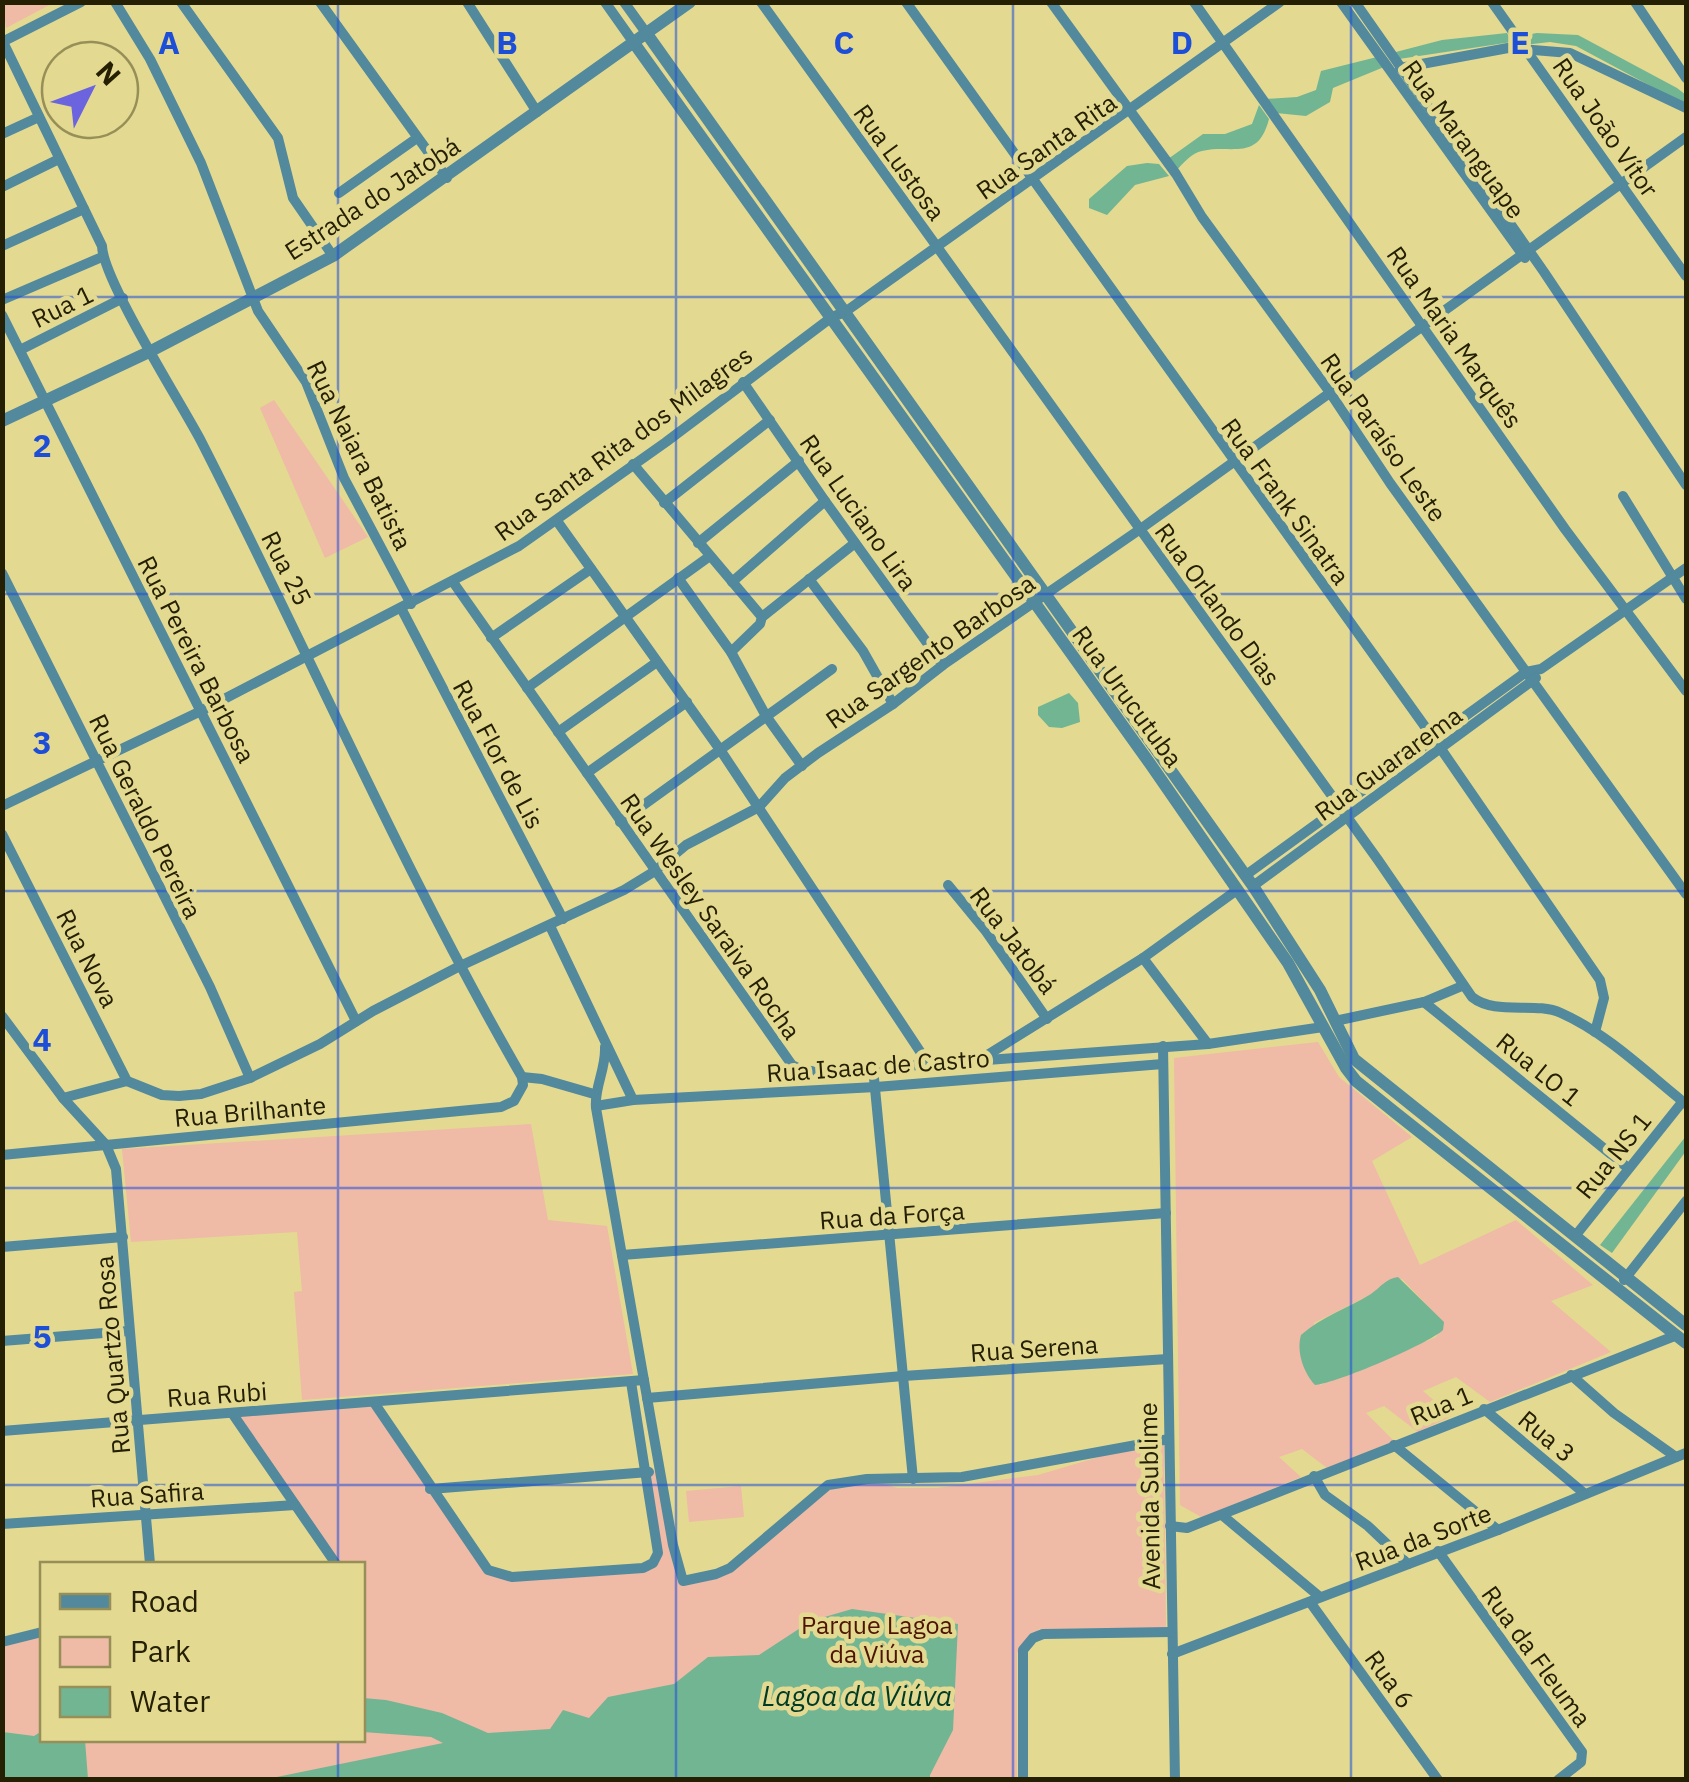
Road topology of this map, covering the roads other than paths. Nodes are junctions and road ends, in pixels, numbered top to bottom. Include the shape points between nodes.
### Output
1 (81, 2) edge
2 (115, 2) edge
3 (181, 2) edge
4 (320, 2) edge
5 (466, 2) edge
6 (605, 2) edge
7 (624, 2) edge
8 (690, 2) edge
9 (761, 2) edge
10 (906, 2) edge
11 (1051, 2) edge
12 (1194, 2) edge
13 (1280, 2) edge
14 (1341, 2) edge
15 (1355, 2) edge
16 (1492, 2) edge
17 (1635, 2) edge
18 (647, 34) junction
19 (3, 41) edge
20 (1222, 42) junction
21 (634, 44) junction
22 (1525, 48) junction
23 (1400, 68) junction
24 (16, 72) junction
25 (2, 78) edge
26 (1686, 78) edge
27 (1686, 108) edge
28 (538, 112) junction
29 (1129, 112) junction
30 (39, 118) junction
31 (2, 134) edge
32 (1686, 137) edge
33 (417, 138) junction
34 (59, 160) junction
35 (446, 178) junction
36 (1033, 180) junction
37 (1622, 184) junction
38 (2, 187) edge
39 (339, 193) dead end
40 (84, 209) junction
41 (2, 246) edge
42 (936, 247) junction
43 (1524, 251) junction
44 (333, 256) junction
45 (102, 257) junction
46 (1686, 276) edge
47 (123, 298) junction
48 (253, 298) junction
49 (2, 300) edge
50 (838, 314) junction
51 (2, 315) edge
52 (1424, 326) junction
53 (20, 350) junction
54 (151, 351) junction
55 (743, 382) junction
56 (1329, 391) junction
57 (44, 400) junction
58 (770, 420) junction
59 (2, 421) edge
60 (799, 461) junction
61 (1233, 462) junction
62 (633, 464) junction
63 (1682, 468) edge
64 (1686, 484) edge
65 (1623, 496) dead end
66 (824, 501) junction
67 (664, 502) junction
68 (558, 521) junction
69 (1139, 530) junction
70 (698, 543) junction
71 (855, 543) junction
72 (710, 556) junction
73 (1686, 568) edge
74 (591, 569) junction
75 (2, 573) edge
76 (678, 578) junction
77 (1673, 578) junction
78 (809, 580) junction
79 (453, 582) junction
80 (732, 582) junction
81 (1039, 598) junction
82 (1686, 599) edge
83 (406, 606) junction
84 (1625, 609) junction
85 (626, 616) junction
86 (762, 617) junction
87 (491, 638) junction
88 (731, 652) junction
89 (308, 656) junction
90 (657, 662) junction
91 (943, 665) junction
92 (1541, 668) junction
93 (832, 670) dead end
94 (1526, 672) junction
95 (1534, 682) junction
96 (527, 688) junction
97 (1686, 691) edge
98 (686, 702) junction
99 (893, 704) junction
100 (201, 710) junction
101 (766, 716) junction
102 (558, 732) junction
103 (1438, 745) junction
104 (721, 751) junction
105 (97, 760) junction
106 (802, 766) junction
107 (587, 774) junction
108 (2, 806) edge
109 (759, 807) junction
110 (1344, 813) junction
111 (620, 822) junction
112 (2, 834) edge
113 (655, 871) junction
114 (1249, 880) junction
115 (948, 885) dead end
116 (1237, 890) junction
117 (1686, 894) edge
118 (563, 919) junction
119 (550, 926) junction
120 (1142, 958) junction
121 (458, 967) junction
122 (1462, 986) junction
123 (1424, 1002) junction
124 (2, 1016) edge
125 (1047, 1019) junction
126 (356, 1021) junction
127 (1329, 1024) junction
128 (1595, 1032) junction
129 (1208, 1044) junction
130 (1163, 1046) junction
131 (605, 1048) junction
132 (976, 1062) junction
133 (930, 1064) junction
134 (1163, 1064) junction
135 (874, 1068) junction
136 (522, 1077) junction
137 (250, 1078) junction
138 (127, 1080) junction
139 (876, 1087) junction
140 (594, 1094) junction
141 (63, 1098) junction
142 (633, 1100) junction
143 (1685, 1102) edge
144 (596, 1106) junction
145 (1422, 1125) junction
146 (106, 1145) junction
147 (2, 1155) edge
148 (1628, 1168) junction
149 (1686, 1201) edge
150 (1166, 1213) junction
151 (1576, 1235) junction
152 (891, 1236) junction
153 (123, 1237) junction
154 (2, 1247) edge
155 (622, 1254) junction
156 (1622, 1282) junction
157 (130, 1331) junction
158 (1683, 1334) edge
159 (2, 1341) edge
160 (1168, 1359) junction
161 (1571, 1374) junction
162 (903, 1376) junction
163 (644, 1380) junction
164 (631, 1382) junction
165 (647, 1398) junction
166 (375, 1404) junction
167 (1484, 1409) junction
168 (232, 1413) junction
169 (138, 1420) junction
170 (2, 1431) edge
171 (1169, 1439) junction
172 (1394, 1445) junction
173 (1681, 1455) edge
174 (660, 1470) junction
175 (646, 1472) junction
176 (1314, 1476) junction
177 (913, 1479) junction
178 (430, 1489) junction
179 (1585, 1494) junction
180 (295, 1504) junction
181 (145, 1514) junction
182 (1222, 1514) junction
183 (2, 1524) edge
184 (1170, 1526) junction
185 (1498, 1530) junction
186 (1438, 1551) junction
187 (150, 1562) edge
188 (335, 1562) edge
189 (1408, 1564) junction
190 (1315, 1600) junction
191 (40, 1632) edge
192 (1171, 1632) junction
193 (2, 1642) edge
194 (1172, 1654) junction
195 (1023, 1780) edge
196 (1175, 1780) edge
197 (1438, 1780) edge
198 (1558, 1780) edge

1 - 19 street
2 - 48 street, Rua Naiara Batista via 201,163
3 - 44 street via 278,138 293,198
4 - 33 street
5 - 28 street
6 - 21 street, Rua Urucutuba
7 - 18 street, Rua Urucutuba
8 - 18 street, Estrada do Jatobá
9 - 42 street, Rua Lustosa
10 - 36 street, Rua Frank Sinatra
11 - 29 street, Rua Paraíso Leste
12 - 20 street, Rua Maria Marquês
13 - 20 street, Rua Santa Rita
14 - 43 street, Rua Maranguape
15 - 23 street, Rua Maranguape
16 - 22 street, Rua João Vítor
17 - 26 street
18 - 21 street, Estrada do Jatobá
18 - 50 street, Rua Urucutuba
19 - 24 street, Rua 25
20 - 29 street, Rua Santa Rita
20 - 52 street, Rua Maria Marquês
21 - 28 street, Estrada do Jatobá
21 - 50 street, Rua Urucutuba
22 - 23 street
22 - 27 street via 1570,52
22 - 37 street, Rua João Vítor
23 - 43 street, Rua Maranguape
24 - 25 street
24 - 30 street, Rua 25
28 - 35 street, Estrada do Jatobá
29 - 36 street, Rua Santa Rita
29 - 56 street, Rua Paraíso Leste
30 - 31 street
30 - 34 street, Rua 25
32 - 37 street, Rua Sargento Barbosa
33 - 35 street
33 - 39 street
34 - 38 street
34 - 40 street, Rua 25
35 - 44 street, Estrada do Jatobá
36 - 42 street, Rua Santa Rita
36 - 61 street, Rua Frank Sinatra
37 - 43 street, Rua Sargento Barbosa
37 - 46 street, Rua João Vítor
40 - 41 street
40 - 45 street, Rua 25
42 - 50 street, Rua Santa Rita
42 - 69 street, Rua Orlando Dias
43 - 52 street, Rua Sargento Barbosa
43 - 63 street, Rua Maranguape
44 - 48 street, Estrada do Jatobá
45 - 47 street, Rua 25
45 - 49 street
47 - 53 street, Rua 1
47 - 54 street, Rua 25
48 - 54 street, Estrada do Jatobá
48 - 83 street, Rua Naiara Batista via 306,382
50 - 55 street, Rua Santa Rita dos Milagres
50 - 81 street, Rua Urucutuba
51 - 53 street, Rua Pereira Barbosa
52 - 56 street, Rua Sargento Barbosa
52 - 84 street, Rua Maria Marquês
53 - 57 street, Rua Pereira Barbosa
54 - 57 street, Estrada do Jatobá
54 - 89 street, Rua 25
55 - 58 street, Rua Luciano Lira
55 - 62 street, Rua Santa Rita dos Milagres
56 - 61 street, Rua Sargento Barbosa
56 - 94 street, Rua Paraíso Leste
57 - 59 street, Estrada do Jatobá
57 - 100 street, Rua Pereira Barbosa
58 - 60 street, Rua Luciano Lira
58 - 67 street
60 - 66 street, Rua Luciano Lira
60 - 70 street
61 - 69 street, Rua Sargento Barbosa
61 - 103 street, Rua Frank Sinatra
62 - 67 street
62 - 68 street, Rua Santa Rita dos Milagres
63 - 64 street, Rua Maranguape
65 - 77 street
66 - 71 street, Rua Luciano Lira
66 - 80 street
67 - 70 street
68 - 74 street
68 - 79 street, Rua Santa Rita dos Milagres
69 - 81 street, Rua Sargento Barbosa
69 - 110 street, Rua Orlando Dias
70 - 72 street
71 - 78 street
71 - 91 street, Rua Luciano Lira
72 - 76 street
72 - 80 street
73 - 77 street, Rua Guararema
74 - 85 street
74 - 87 street
75 - 105 street, Rua Geraldo Pereira
76 - 85 street
76 - 88 street
77 - 82 street
77 - 84 street, Rua Guararema
78 - 86 street
78 - 99 street
79 - 83 street, Rua Santa Rita dos Milagres
79 - 87 street, Rua Wesley Saraiva Rocha
80 - 86 street
81 - 91 street, Rua Sargento Barbosa
81 - 114 street, Rua Urucutuba
81 - 116 street, Rua Urucutuba
83 - 89 street, Rua Santa Rita dos Milagres
83 - 118 street, Rua Flor de Lis
84 - 92 street, Rua Guararema
84 - 97 street, Rua Maria Marquês
85 - 90 street
85 - 96 street
86 - 88 street
87 - 96 street, Rua Wesley Saraiva Rocha
88 - 101 street
89 - 100 street, Rua Santa Rita dos Milagres
89 - 121 street, Rua 25
90 - 98 street
90 - 102 street
91 - 99 street, Rua Sargento Barbosa
92 - 94 street, Rua Guararema
92 - 95 street, Rua Guararema
93 - 101 street
94 - 95 street, Rua Paraíso Leste
94 - 103 street, Rua Guararema
95 - 103 street, Rua Guararema
95 - 117 street, Rua Paraíso Leste
96 - 102 street, Rua Wesley Saraiva Rocha
98 - 104 street
98 - 107 street
99 - 106 street, Rua Sargento Barbosa
100 - 105 street, Rua Santa Rita dos Milagres
100 - 126 street, Rua Pereira Barbosa
101 - 104 street
101 - 106 street
102 - 107 street, Rua Wesley Saraiva Rocha
103 - 110 street, Rua Guararema
103 - 128 street, Rua Frank Sinatra via 1600,980 1604,998
104 - 109 street
104 - 111 street
105 - 108 street, Rua Santa Rita dos Milagres
105 - 137 street, Rua Geraldo Pereira
106 - 109 street, Rua Sargento Barbosa
107 - 111 street, Rua Wesley Saraiva Rocha
109 - 113 street, Rua Sargento Barbosa via 686,846
109 - 133 street
110 - 114 street, Rua Guararema
110 - 122 street, Rua Orlando Dias
111 - 113 street, Rua Wesley Saraiva Rocha
112 - 138 street, Rua Nova
113 - 118 street, Rua Sargento Barbosa
113 - 135 street, Rua Wesley Saraiva Rocha via 792,1065 811,1072
114 - 127 street, Rua Urucutuba via 1320,990
115 - 125 street, Rua Jatobá
116 - 120 street
116 - 127 street, Rua Urucutuba
118 - 119 street, Rua Sargento Barbosa
119 - 121 street, Rua Sargento Barbosa
119 - 131 street
120 - 125 street
120 - 129 street
121 - 126 street, Rua Sargento Barbosa
121 - 136 street, Rua 25
122 - 123 street
122 - 128 street via 1481,1004 1549,1009
123 - 127 street
123 - 148 street, Rua LO 1
124 - 141 street
125 - 132 street
126 - 137 street, Rua Sargento Barbosa
127 - 129 street
127 - 145 street, Rua Urucutuba via 1338,1058 1356,1081
128 - 143 street
129 - 130 street
130 - 132 street, Rua Wesley Saraiva Rocha
130 - 134 street
131 - 140 street
131 - 142 street
132 - 133 street, Rua Wesley Saraiva Rocha
133 - 135 street, Rua Wesley Saraiva Rocha
134 - 139 street, Rua Isaac de Castro
134 - 150 street, Avenida Sublime
135 - 139 street
136 - 140 street
136 - 146 street, Rua Brilhante via 520,1094 501,1107
137 - 138 street, Rua Sargento Barbosa via 190,1096 162,1095
138 - 141 street
139 - 142 street, Rua Isaac de Castro
139 - 152 street
140 - 144 street
141 - 146 street
142 - 144 street, Rua Isaac de Castro
143 - 148 street, Rua NS 1
144 - 155 street
145 - 151 street, Rua Urucutuba
145 - 156 street, Rua Urucutuba
146 - 147 street, Rua Brilhante
146 - 153 street, Rua Quartzo Rosa via 118,1176
148 - 151 street, Rua NS 1
149 - 156 street
150 - 152 street, Rua da Força
150 - 160 street, Avenida Sublime
151 - 156 street, Rua Urucutuba
152 - 155 street, Rua da Força
152 - 162 street
153 - 154 street
153 - 157 street, Rua Quartzo Rosa
155 - 163 street
156 - 158 street, Rua Urucutuba
157 - 159 street
157 - 169 street, Rua Quartzo Rosa
158 - 161 street, Rua 1
160 - 162 street, Rua Serena
160 - 171 street, Avenida Sublime
161 - 167 street, Rua 1
161 - 173 street via 1614,1413
162 - 165 street, Rua Serena
162 - 177 street
163 - 164 street, Rua Rubi
163 - 165 street
164 - 166 street, Rua Rubi
164 - 175 street
165 - 174 street
166 - 168 street, Rua Rubi
166 - 178 street
167 - 172 street, Rua 1
167 - 179 street, Rua 3
168 - 169 street, Rua Rubi
168 - 180 street
169 - 170 street, Rua Rubi
169 - 181 street, Rua Quartzo Rosa
171 - 177 street via 978,1474
171 - 184 street, Avenida Sublime
172 - 176 street, Rua 1
172 - 185 street
173 - 179 street, Rua da Sorte
174 - 175 street
174 - 177 street via 683,1580 730,1568 828,1485
175 - 178 street
175 - 178 street via 658,1552 643,1568 494,1574
176 - 182 street, Rua 1
176 - 189 street via 1325,1495
179 - 185 street, Rua da Sorte
180 - 181 street, Rua Safira
180 - 188 street
181 - 183 street, Rua Safira
181 - 187 street, Rua Quartzo Rosa
182 - 184 street, Rua 1 via 1186,1528
182 - 190 street, Rua 6
184 - 192 street, Avenida Sublime
185 - 186 street, Rua da Sorte
186 - 189 street, Rua da Sorte
186 - 198 street, Rua da Fleuma via 1582,1752 1581,1762
189 - 190 street, Rua da Sorte
190 - 194 street, Rua da Sorte
190 - 197 street, Rua 6
191 - 193 street
192 - 194 street, Avenida Sublime
192 - 195 street via 1043,1634 1029,1642 1023,1650
194 - 196 street, Avenida Sublime

